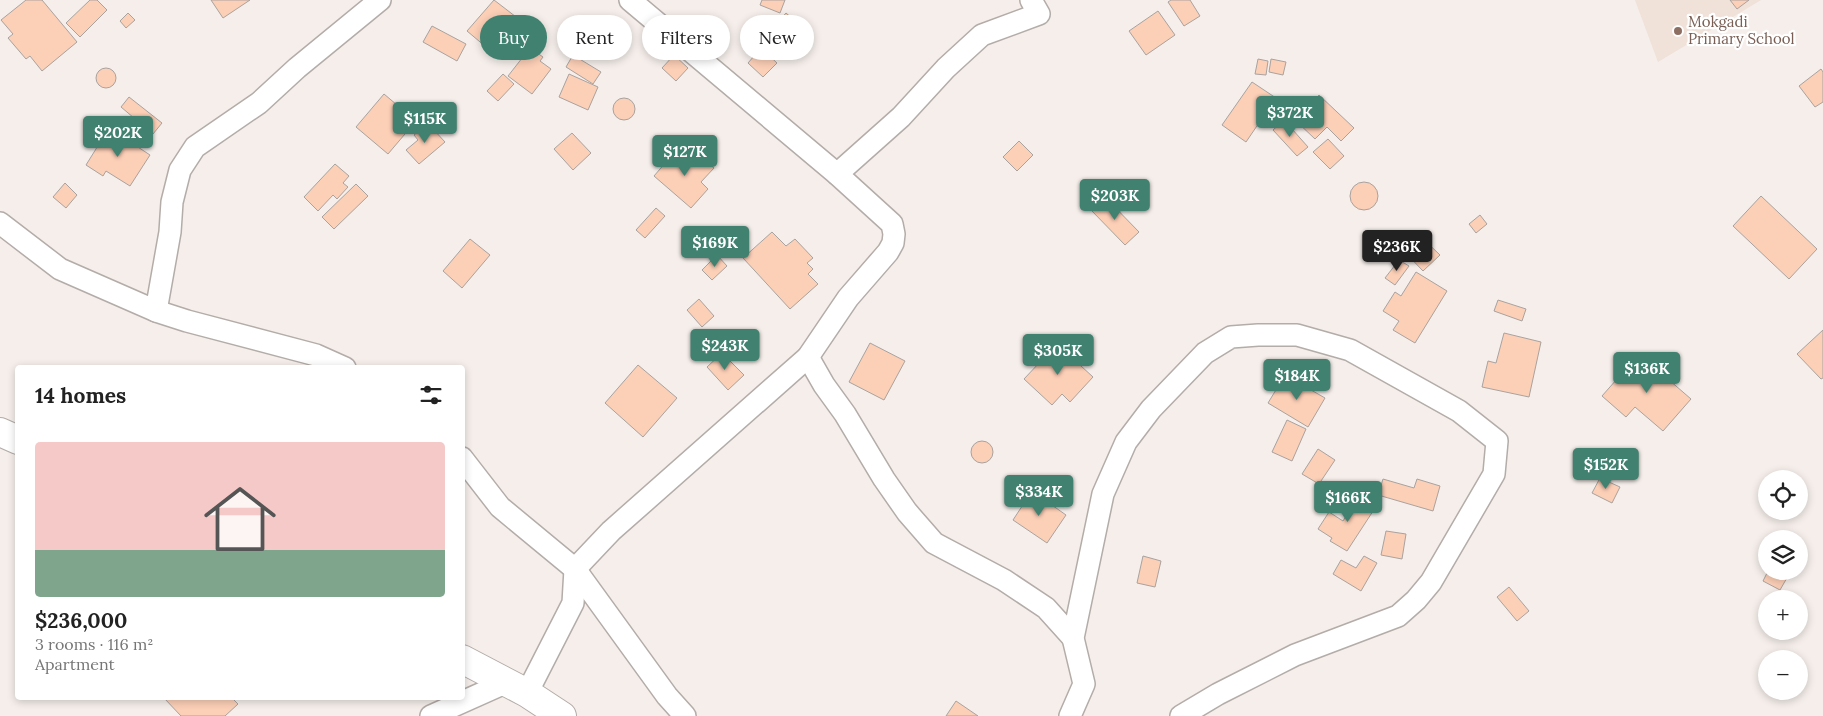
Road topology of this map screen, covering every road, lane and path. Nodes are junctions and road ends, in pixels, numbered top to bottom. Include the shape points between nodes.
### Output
1 (380, 0) edge
2 (630, 0) edge
3 (1031, 0) edge
4 (838, 174) junction
5 (0, 223) edge
6 (156, 311) junction
7 (808, 357) junction
8 (338, 365) edge
9 (0, 432) edge
10 (15, 439) edge
11 (465, 462) edge
12 (575, 568) junction
13 (1073, 638) junction
14 (465, 661) edge
15 (517, 688) junction
16 (431, 716) edge
17 (562, 716) edge
18 (685, 716) edge
19 (1070, 716) edge
20 (1181, 716) edge

1 - 6 street via 258,103 195,147 180,170 172,202
2 - 4 street
3 - 4 street via 1039,14 982,35 901,117
4 - 7 street via 892,224 893,243 848,298
5 - 6 street via 60,269
6 - 8 street via 316,355
7 - 12 street via 611,531
7 - 13 street via 884,479 934,543 1004,580 1046,608
9 - 10 highway
11 - 12 street via 500,507
12 - 15 street via 573,603
12 - 18 street via 667,696
13 - 19 street via 1084,684
13 - 20 street via 1104,494 1126,442 1151,409 1205,353 1231,337 1297,335 1350,350 1459,411 1497,442 1494,474 1431,582 1398,616 1295,655
14 - 15 highway
15 - 16 street
15 - 17 highway

